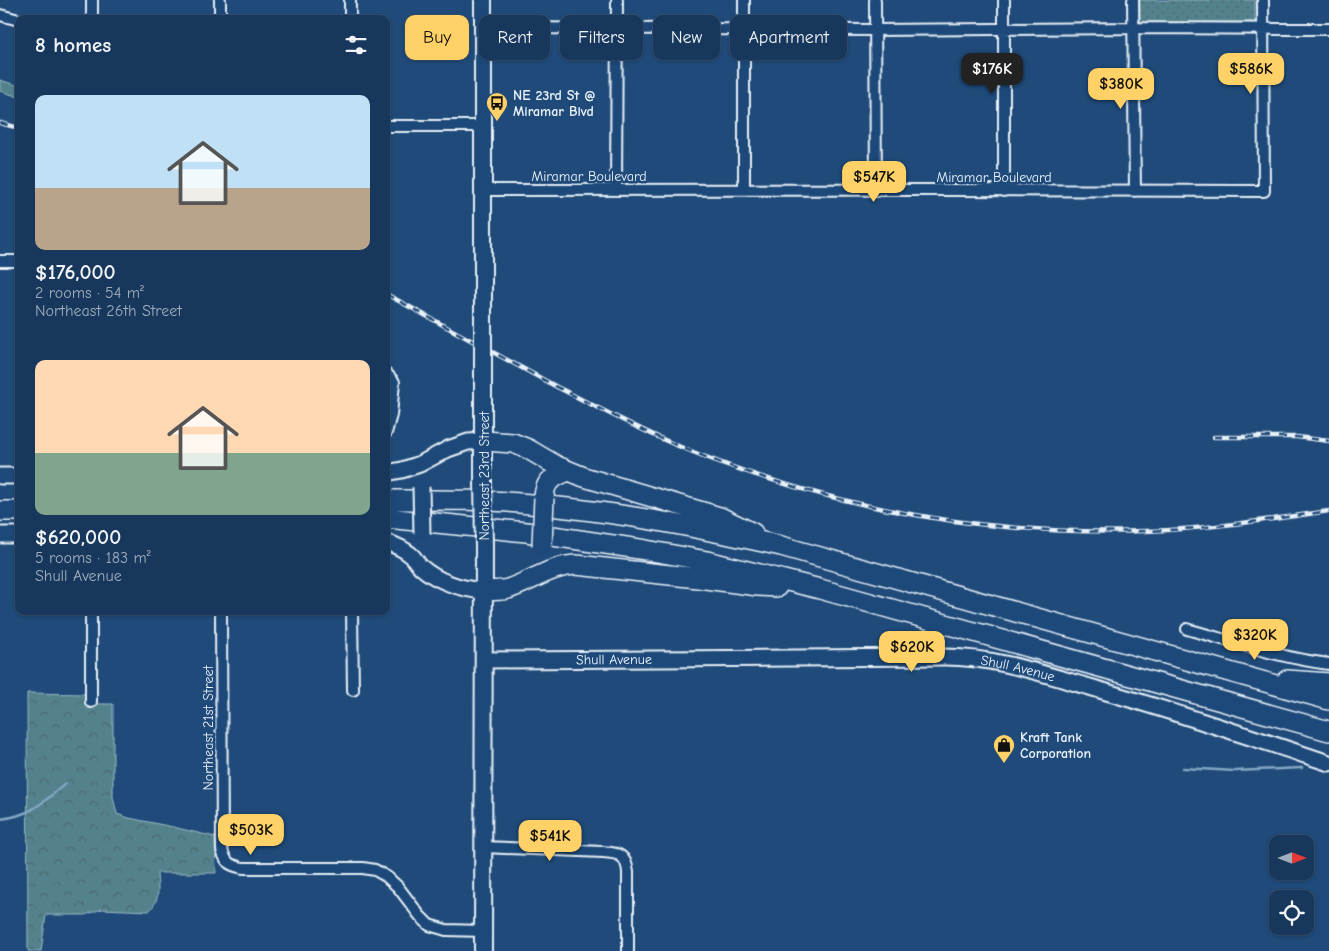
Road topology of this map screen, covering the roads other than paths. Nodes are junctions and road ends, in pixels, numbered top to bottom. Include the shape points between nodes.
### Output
1 (92, 0) edge
2 (220, 0) edge
3 (350, 0) edge
4 (483, 0) edge
5 (617, 0) edge
6 (744, 0) edge
7 (875, 0) edge
8 (1004, 0) edge
9 (1133, 0) edge
10 (1263, 0) edge
11 (0, 15) edge
12 (92, 15) edge
13 (220, 15) edge
14 (350, 15) edge
15 (483, 15) edge
16 (617, 15) edge
17 (745, 15) edge
18 (15, 19) edge
19 (643, 28) edge
20 (1133, 28) junction
21 (730, 29) edge
22 (1004, 29) junction
23 (1262, 29) junction
24 (1329, 29) edge
25 (847, 30) edge
26 (875, 30) junction
27 (483, 60) edge
28 (617, 60) edge
29 (745, 60) edge
30 (390, 126) edge
31 (483, 126) junction
32 (616, 189) junction
33 (483, 190) junction
34 (744, 190) junction
35 (876, 190) junction
36 (1004, 191) junction
37 (1134, 191) junction
38 (0, 261) edge
39 (15, 261) edge
40 (390, 378) edge
41 (390, 419) edge
42 (484, 440) junction
43 (420, 464) junction
44 (568, 471) junction
45 (390, 472) edge
46 (0, 476) edge
47 (15, 476) edge
48 (0, 500) edge
49 (15, 500) edge
50 (390, 500) edge
51 (15, 511) edge
52 (0, 512) edge
53 (390, 518) edge
54 (0, 535) edge
55 (15, 535) edge
56 (390, 544) edge
57 (781, 546) junction
58 (412, 555) junction
59 (560, 567) junction
60 (820, 589) junction
61 (484, 591) junction
62 (91, 615) edge
63 (221, 615) edge
64 (352, 615) edge
65 (1188, 629) dead end
66 (484, 660) junction
67 (1329, 664) edge
68 (1246, 676) junction
69 (1329, 683) edge
70 (352, 690) dead end
71 (1329, 700) edge
72 (91, 702) dead end
73 (1329, 731) edge
74 (1329, 763) edge
75 (483, 847) junction
76 (483, 930) junction
77 (483, 951) edge
78 (628, 951) edge

1 - 12 street
2 - 13 street
3 - 14 street
4 - 15 main road, Northeast 23rd Street
5 - 16 street
6 - 17 street
7 - 26 street
8 - 22 street
9 - 20 street
10 - 23 street
11 - 18 street
19 - 21 street
20 - 22 street
20 - 23 street
20 - 37 street
22 - 26 street
22 - 36 street
23 - 24 street
23 - 37 street, Miramar Boulevard via 1264,190
25 - 26 street
26 - 35 street
27 - 31 main road, Northeast 23rd Street
28 - 32 street
29 - 34 street
30 - 31 street
31 - 33 main road, Northeast 23rd Street
32 - 33 street, Miramar Boulevard
32 - 34 street, Miramar Boulevard
33 - 42 main road, Northeast 23rd Street, bridge
34 - 35 street, Miramar Boulevard
35 - 36 street, Miramar Boulevard
36 - 37 street, Miramar Boulevard
38 - 39 street
40 - 41 street via 394,382
42 - 43 street via 448,449
42 - 44 highway via 513,443
42 - 61 main road, Northeast 23rd Street, bridge
43 - 45 street
43 - 58 street, bridge via 422,533
44 - 57 highway via 720,517
44 - 59 highway, bridge via 552,478 544,490 541,553 547,563
46 - 47 street
48 - 49 highway
50 - 57 highway via 529,504 683,525
51 - 52 highway
53 - 60 highway via 526,532 646,550 707,561
54 - 55 street
56 - 58 street
57 - 68 highway
58 - 61 street via 421,567 436,577 453,585
59 - 60 highway via 576,565 758,586
59 - 61 highway via 506,590
60 - 73 highway
61 - 66 main road, Northeast 23rd Street
62 - 72 street
63 - 76 street, Northeast 21st Street via 222,850 226,861 243,868 375,870 398,887 430,925 446,930
64 - 70 street
65 - 67 street via 1265,651
66 - 74 street, Shull Avenue via 976,658 1158,707
66 - 75 main road, Northeast 23rd Street
68 - 69 highway
68 - 71 highway
75 - 76 main road, Northeast 23rd Street
75 - 78 street via 603,852 622,856 627,862 628,872
76 - 77 main road, Northeast 23rd Street

